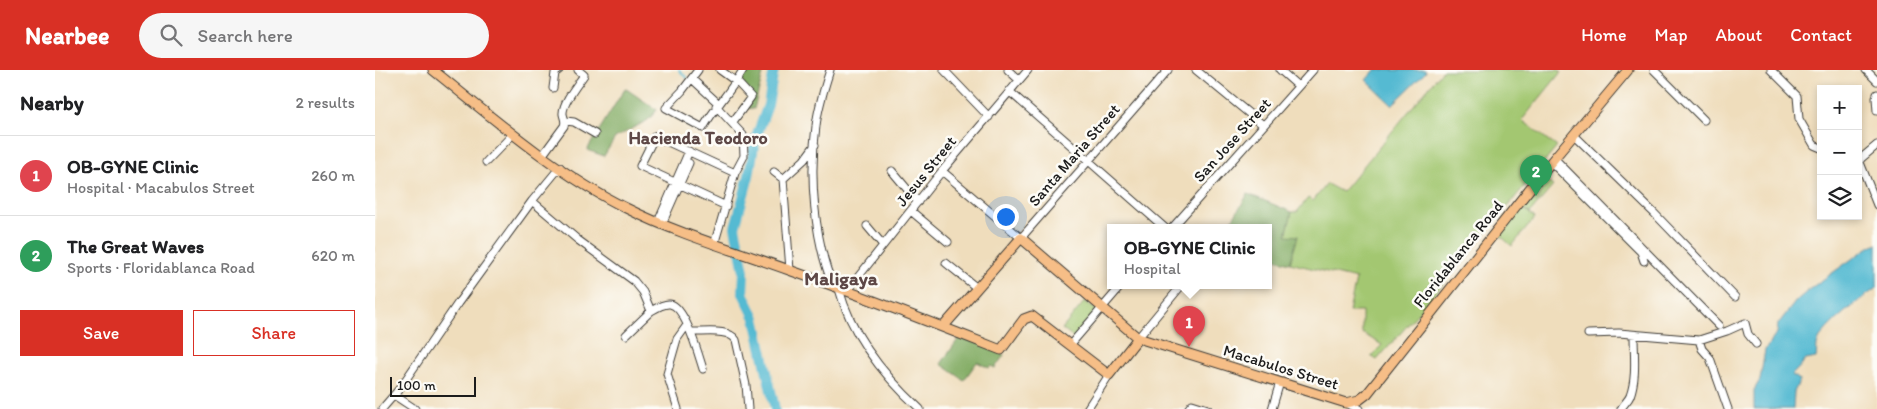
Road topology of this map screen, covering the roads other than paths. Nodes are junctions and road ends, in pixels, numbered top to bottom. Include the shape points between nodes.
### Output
1 (433, 70) edge
2 (578, 70) edge
3 (698, 70) edge
4 (720, 70) edge
5 (743, 70) edge
6 (830, 70) edge
7 (944, 70) edge
8 (1008, 70) edge
9 (1028, 70) edge
10 (1168, 70) edge
11 (1196, 70) edge
12 (1280, 70) edge
13 (1313, 70) edge
14 (1628, 70) edge
15 (1654, 70) edge
16 (1771, 70) edge
17 (1866, 70) edge
18 (557, 71) edge
19 (691, 80) junction
20 (1019, 80) junction
21 (1877, 81) edge
22 (735, 82) junction
23 (1298, 86) junction
24 (553, 88) dead end
25 (1009, 91) junction
26 (1877, 94) edge
27 (716, 106) junction
28 (1877, 111) edge
29 (989, 117) junction
30 (1704, 120) dead end
31 (566, 121) junction
32 (732, 123) junction
33 (1263, 125) junction
34 (513, 134) junction
35 (595, 134) dead end
36 (1574, 135) junction
37 (815, 145) junction
38 (1877, 145) edge
39 (1817, 146) edge
40 (691, 152) junction
41 (542, 156) junction
42 (1862, 158) edge
43 (1089, 160) junction
44 (1553, 160) junction
45 (486, 162) dead end
46 (559, 167) junction
47 (1862, 168) edge
48 (891, 171) dead end
49 (942, 171) junction
50 (774, 172) dead end
51 (735, 173) junction
52 (783, 179) junction
53 (677, 184) junction
54 (532, 202) junction
55 (918, 202) junction
56 (1877, 205) edge
57 (726, 206) junction
58 (911, 211) junction
59 (660, 223) junction
60 (1161, 224) edge
61 (1176, 224) edge
62 (867, 226) dead end
63 (1021, 238) junction
64 (948, 242) dead end
65 (883, 245) junction
66 (718, 246) junction
67 (1644, 261) dead end
68 (946, 263) dead end
69 (790, 270) junction
70 (834, 287) junction
71 (977, 288) junction
72 (1118, 289) edge
73 (1179, 289) edge
74 (1735, 297) dead end
75 (1101, 308) junction
76 (651, 311) junction
77 (687, 325) junction
78 (1719, 326) dead end
79 (943, 327) junction
80 (691, 332) junction
81 (1588, 334) dead end
82 (626, 335) dead end
83 (1634, 335) junction
84 (1139, 338) junction
85 (1699, 340) junction
86 (1756, 344) dead end
87 (1070, 346) junction
88 (703, 369) dead end
89 (1109, 375) junction
90 (1280, 382) junction
91 (394, 395) junction
92 (1346, 403) junction
93 (382, 409) edge
94 (415, 409) edge
95 (678, 409) edge
96 (749, 409) edge
97 (920, 409) edge
98 (1087, 409) edge
99 (1188, 409) edge
100 (1207, 409) edge
101 (1271, 409) edge
102 (1359, 409) edge
103 (1621, 409) edge
104 (1728, 409) edge

1 - 34 main road
2 - 31 street via 584,74 566,102 563,114
3 - 19 street
4 - 22 street
5 - 22 street
6 - 37 street via 815,127
7 - 29 street
8 - 20 street
9 - 20 street, Jesus Street
10 - 43 street, Santa Maria Street
11 - 33 street
12 - 23 street
13 - 23 street, San Jose Street
14 - 36 main road, Floridablanca Road
15 - 30 street
16 - 39 street via 1797,96 1799,119
17 - 21 street
18 - 24 street
19 - 27 street
19 - 27 street via 666,108 703,128
20 - 25 street, Jesus Street
22 - 27 street
22 - 32 street via 751,97
23 - 33 street, San Jose Street
25 - 29 street, Jesus Street
25 - 43 street
26 - 28 street
27 - 32 street
29 - 49 street, Jesus Street
31 - 35 street
31 - 41 street
32 - 51 street via 743,135 744,156
33 - 61 street, San Jose Street
34 - 41 main road
34 - 45 street
36 - 44 main road, Floridablanca Road
36 - 74 street
37 - 52 street
37 - 70 street via 813,181 817,219 824,259
38 - 42 street
40 - 51 street
40 - 53 street
40 - 53 street via 655,136 640,166
41 - 46 main road
43 - 60 street
43 - 63 street, Santa Maria Street
44 - 67 street via 1641,252
44 - 78 street
44 - 92 main road, Floridablanca Road via 1367,394
46 - 54 street
46 - 59 main road via 625,208
47 - 56 street
48 - 55 street
49 - 55 street, Jesus Street
49 - 63 street, Macabulos Street
50 - 52 street
51 - 57 street
52 - 69 street
53 - 57 street
53 - 59 street
54 - 76 street via 634,280
54 - 91 street
55 - 58 street, Jesus Street
57 - 66 street
58 - 64 street
58 - 65 street, Jesus Street
59 - 66 main road
62 - 65 street
63 - 71 main road, Santa Maria Street
63 - 75 main road, Macabulos Street
65 - 70 street, Jesus Street
66 - 69 main road
68 - 71 street
69 - 70 main road
70 - 79 main road
70 - 97 street via 863,344
71 - 79 main road, Santa Maria Street
72 - 75 street
73 - 84 street
75 - 84 main road, Macabulos Street
75 - 87 street
76 - 77 street via 663,305 673,305
76 - 82 street
77 - 80 street
77 - 95 street via 677,339 667,374
79 - 87 main road via 1001,350 1029,316
80 - 88 street
80 - 96 street via 727,334 737,340
81 - 83 street
83 - 85 street
83 - 103 street via 1635,378 1629,399
84 - 89 main road
84 - 90 main road, Macabulos Street
85 - 86 street via 1745,323
85 - 104 street via 1710,358
87 - 89 main road
89 - 98 street
90 - 92 main road, Macabulos Street
90 - 101 street
91 - 93 street
91 - 94 street
92 - 102 street
99 - 100 street via 1193,404

